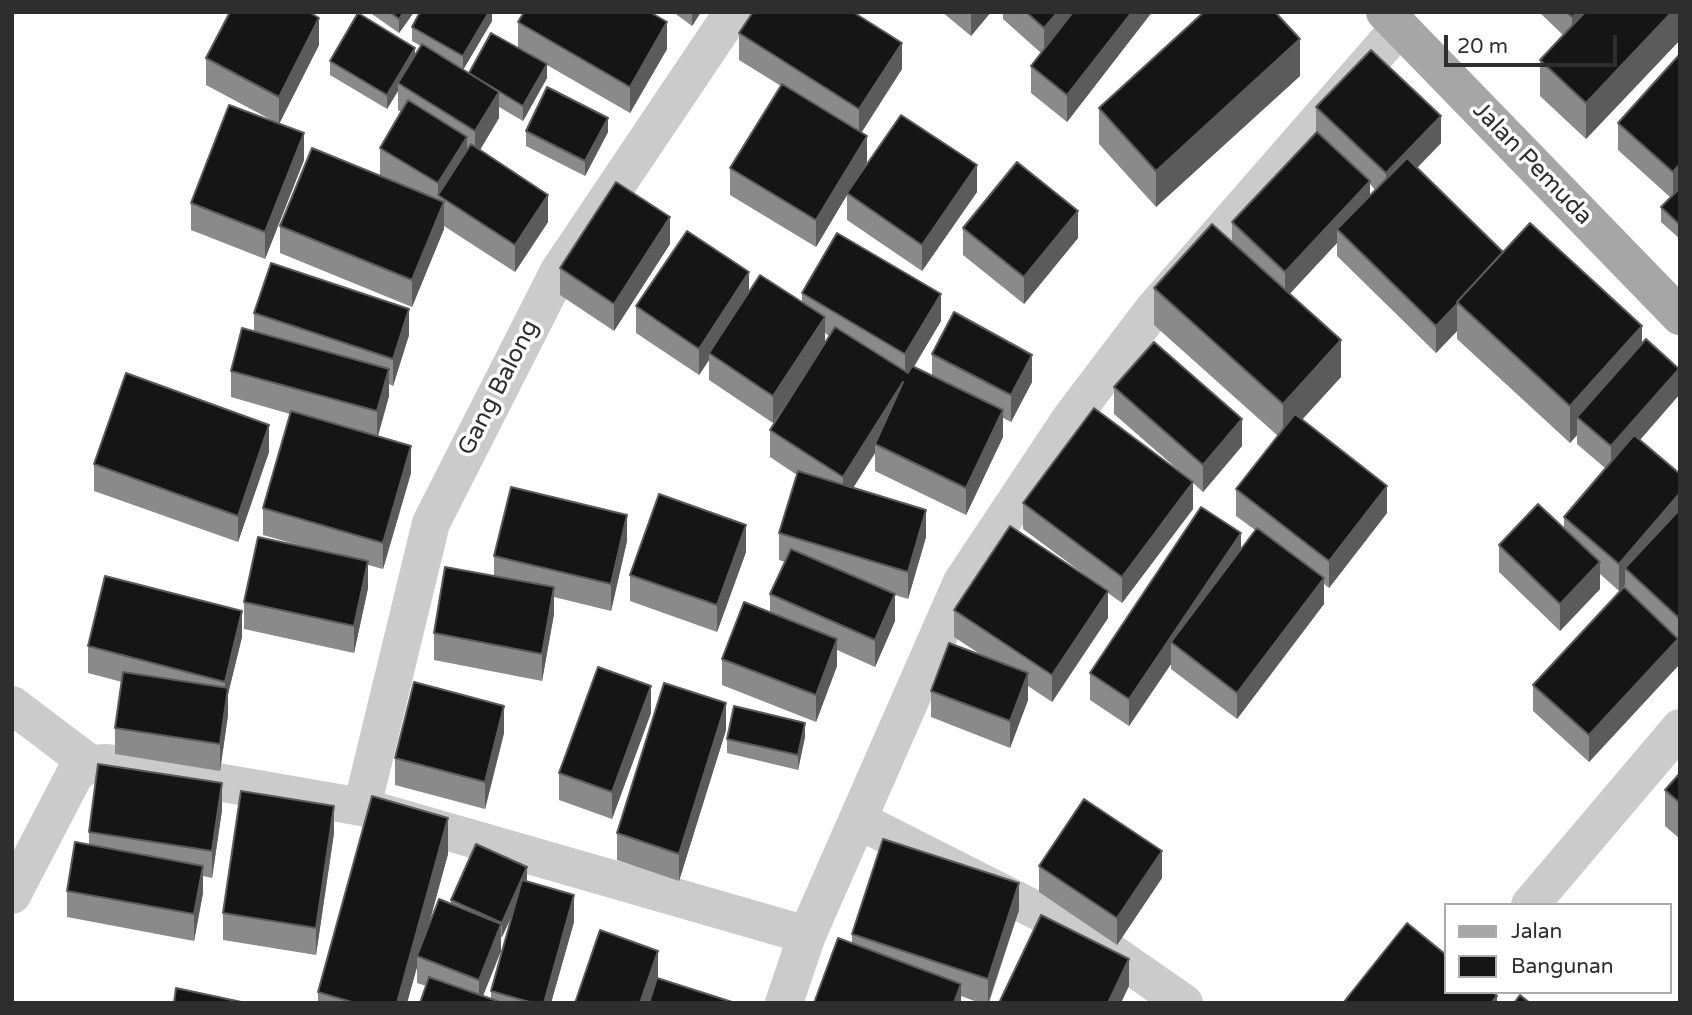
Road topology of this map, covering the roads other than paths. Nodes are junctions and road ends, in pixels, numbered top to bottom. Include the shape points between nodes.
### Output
1 (733, 12) edge
2 (1392, 20) edge
3 (1680, 316) edge
4 (12, 705) edge
5 (1680, 728) edge
6 (90, 764) junction
7 (362, 807) junction
8 (858, 820) junction
9 (12, 895) edge
10 (1532, 903) edge
11 (807, 935) junction
12 (784, 1003) edge
13 (1184, 1003) edge

1 - 7 street, Gang Balong via 559,271 431,523
2 - 3 main road, Jalan Pemuda
2 - 8 street via 1153,310 1072,418 962,582
4 - 6 street
5 - 10 street
6 - 7 street via 107,763
6 - 9 street via 76,772
7 - 11 street
8 - 11 street
8 - 13 street via 1089,937
11 - 12 street

